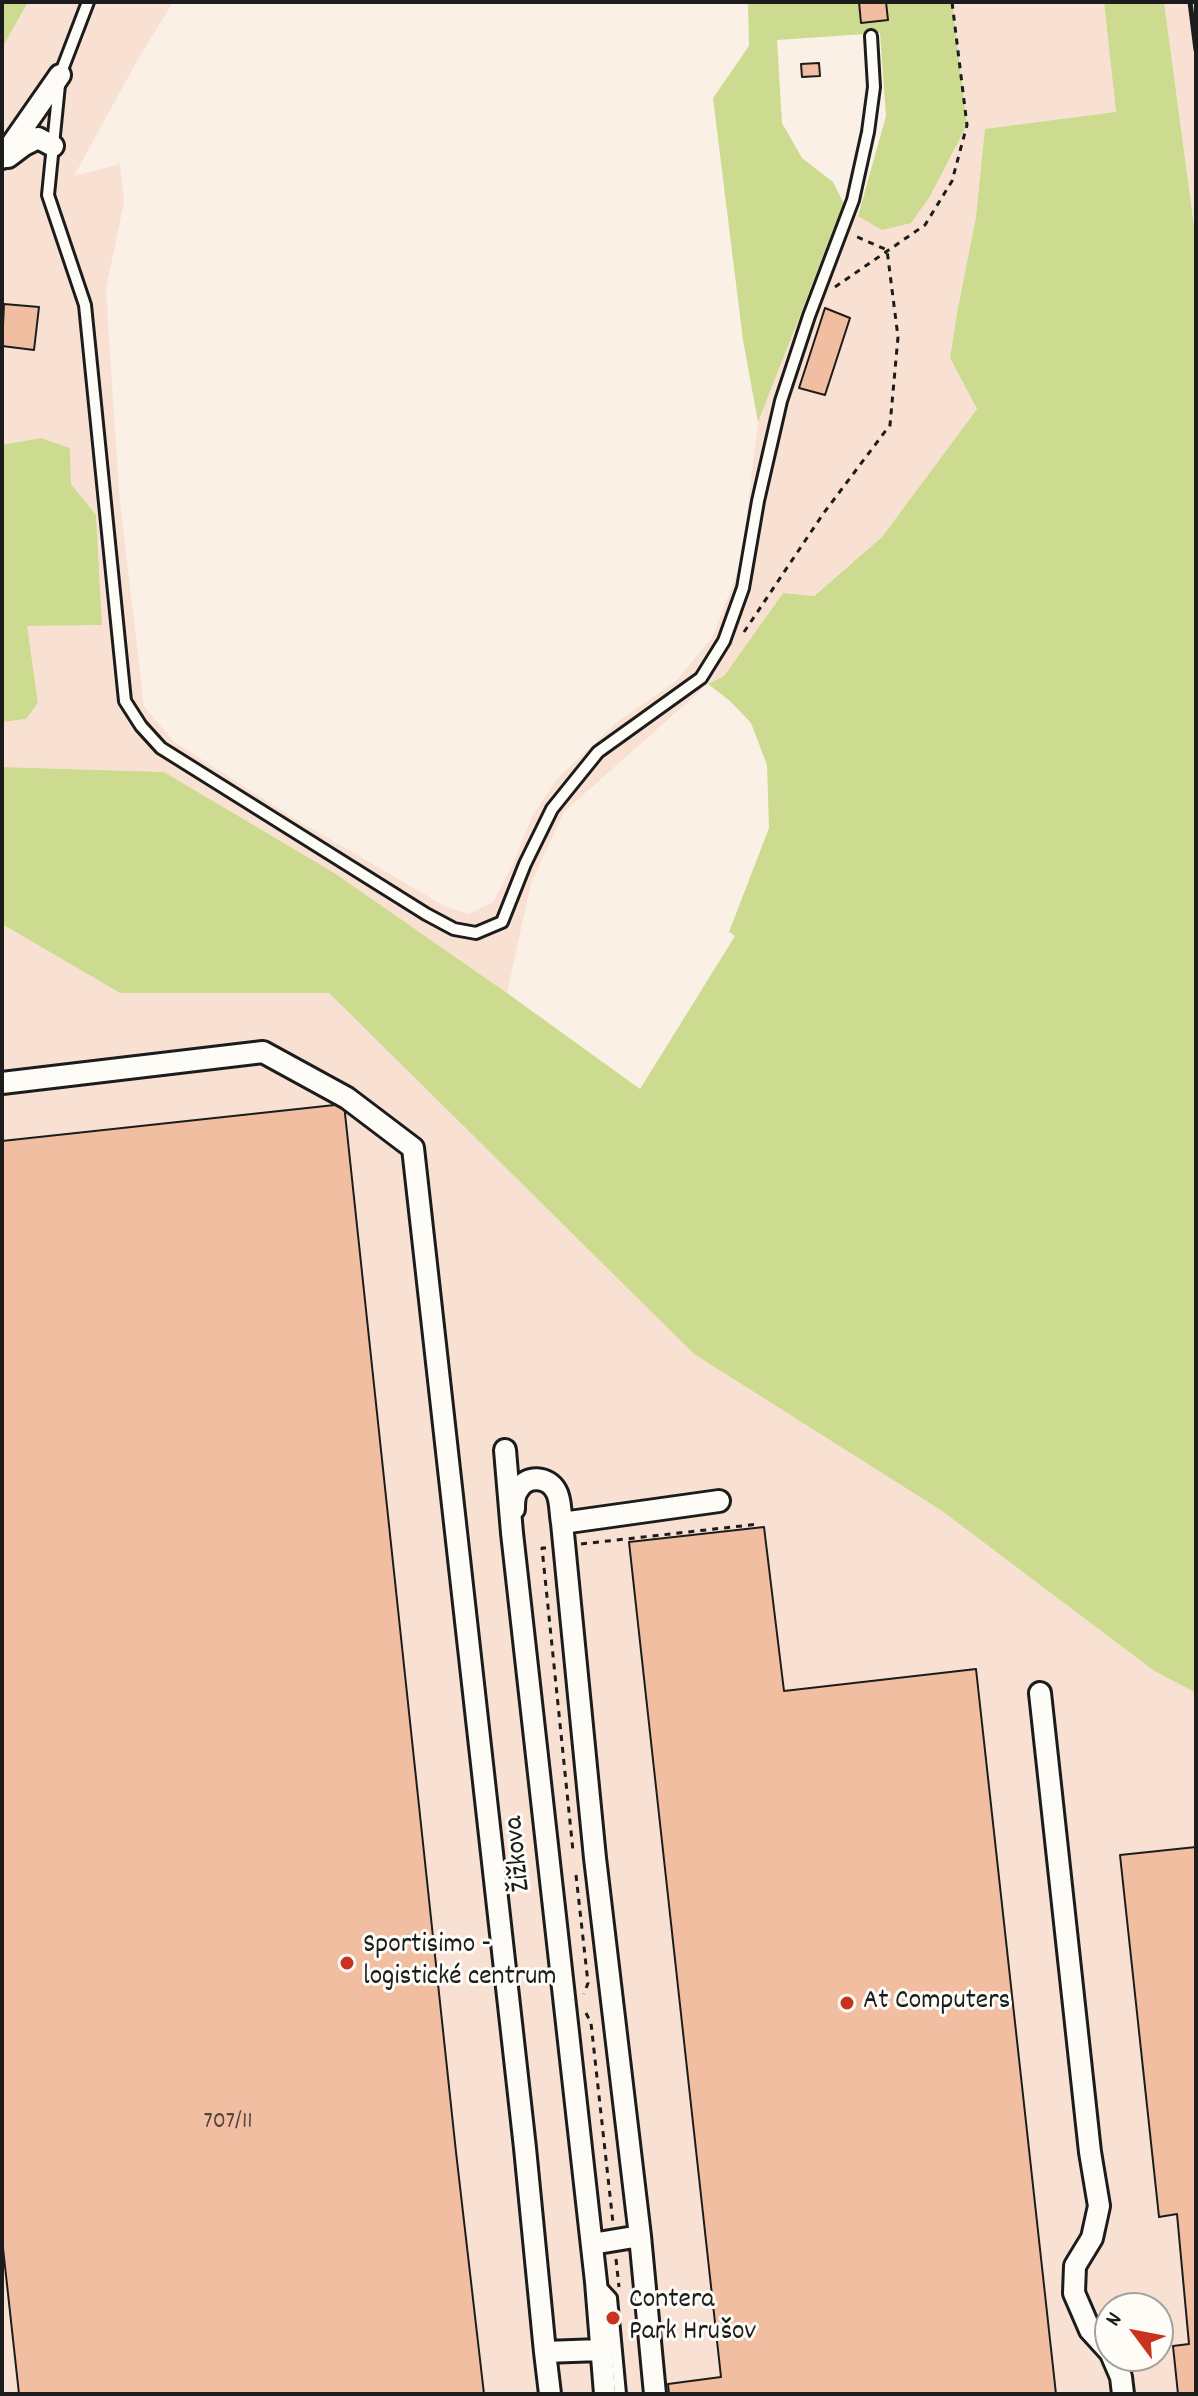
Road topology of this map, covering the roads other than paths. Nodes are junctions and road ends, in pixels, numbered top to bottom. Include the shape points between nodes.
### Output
1 (88, 2) edge
2 (871, 36) dead end
3 (60, 75) junction
4 (53, 146) junction
5 (2, 160) edge
6 (2, 1083) edge
7 (505, 1450) dead end
8 (719, 1501) dead end
9 (562, 1523) junction
10 (512, 1533) junction
11 (1040, 1693) dead end
12 (640, 2236) junction
13 (592, 2244) junction
14 (596, 2282) junction
15 (1094, 2335) edge
16 (600, 2350) junction
17 (545, 2352) junction
18 (1119, 2372) edge
19 (550, 2394) edge
20 (605, 2394) edge
21 (620, 2394) edge
22 (655, 2394) edge
23 (1123, 2394) edge

1 - 3 lane
2 - 4 lane via 874,87 853,200 781,401 743,588 724,641 701,678 598,752 552,809 502,922 476,933 454,929 426,914 161,748 125,701 85,305 48,195
3 - 4 lane
3 - 5 street
4 - 5 street via 38,138
6 - 17 street via 263,1052 347,1098 413,1148
7 - 10 street, Žižkova
8 - 9 street
9 - 10 street via 554,1488 538,1478 517,1490
9 - 12 street
10 - 13 street, Žižkova
11 - 15 street via 1099,2206 1092,2238 1075,2266 1074,2293
12 - 13 street
12 - 22 street
13 - 14 street, Žižkova
14 - 16 street, Žižkova
14 - 21 lane via 611,2298
16 - 17 street
16 - 20 street, Žižkova
17 - 19 street
18 - 23 street

